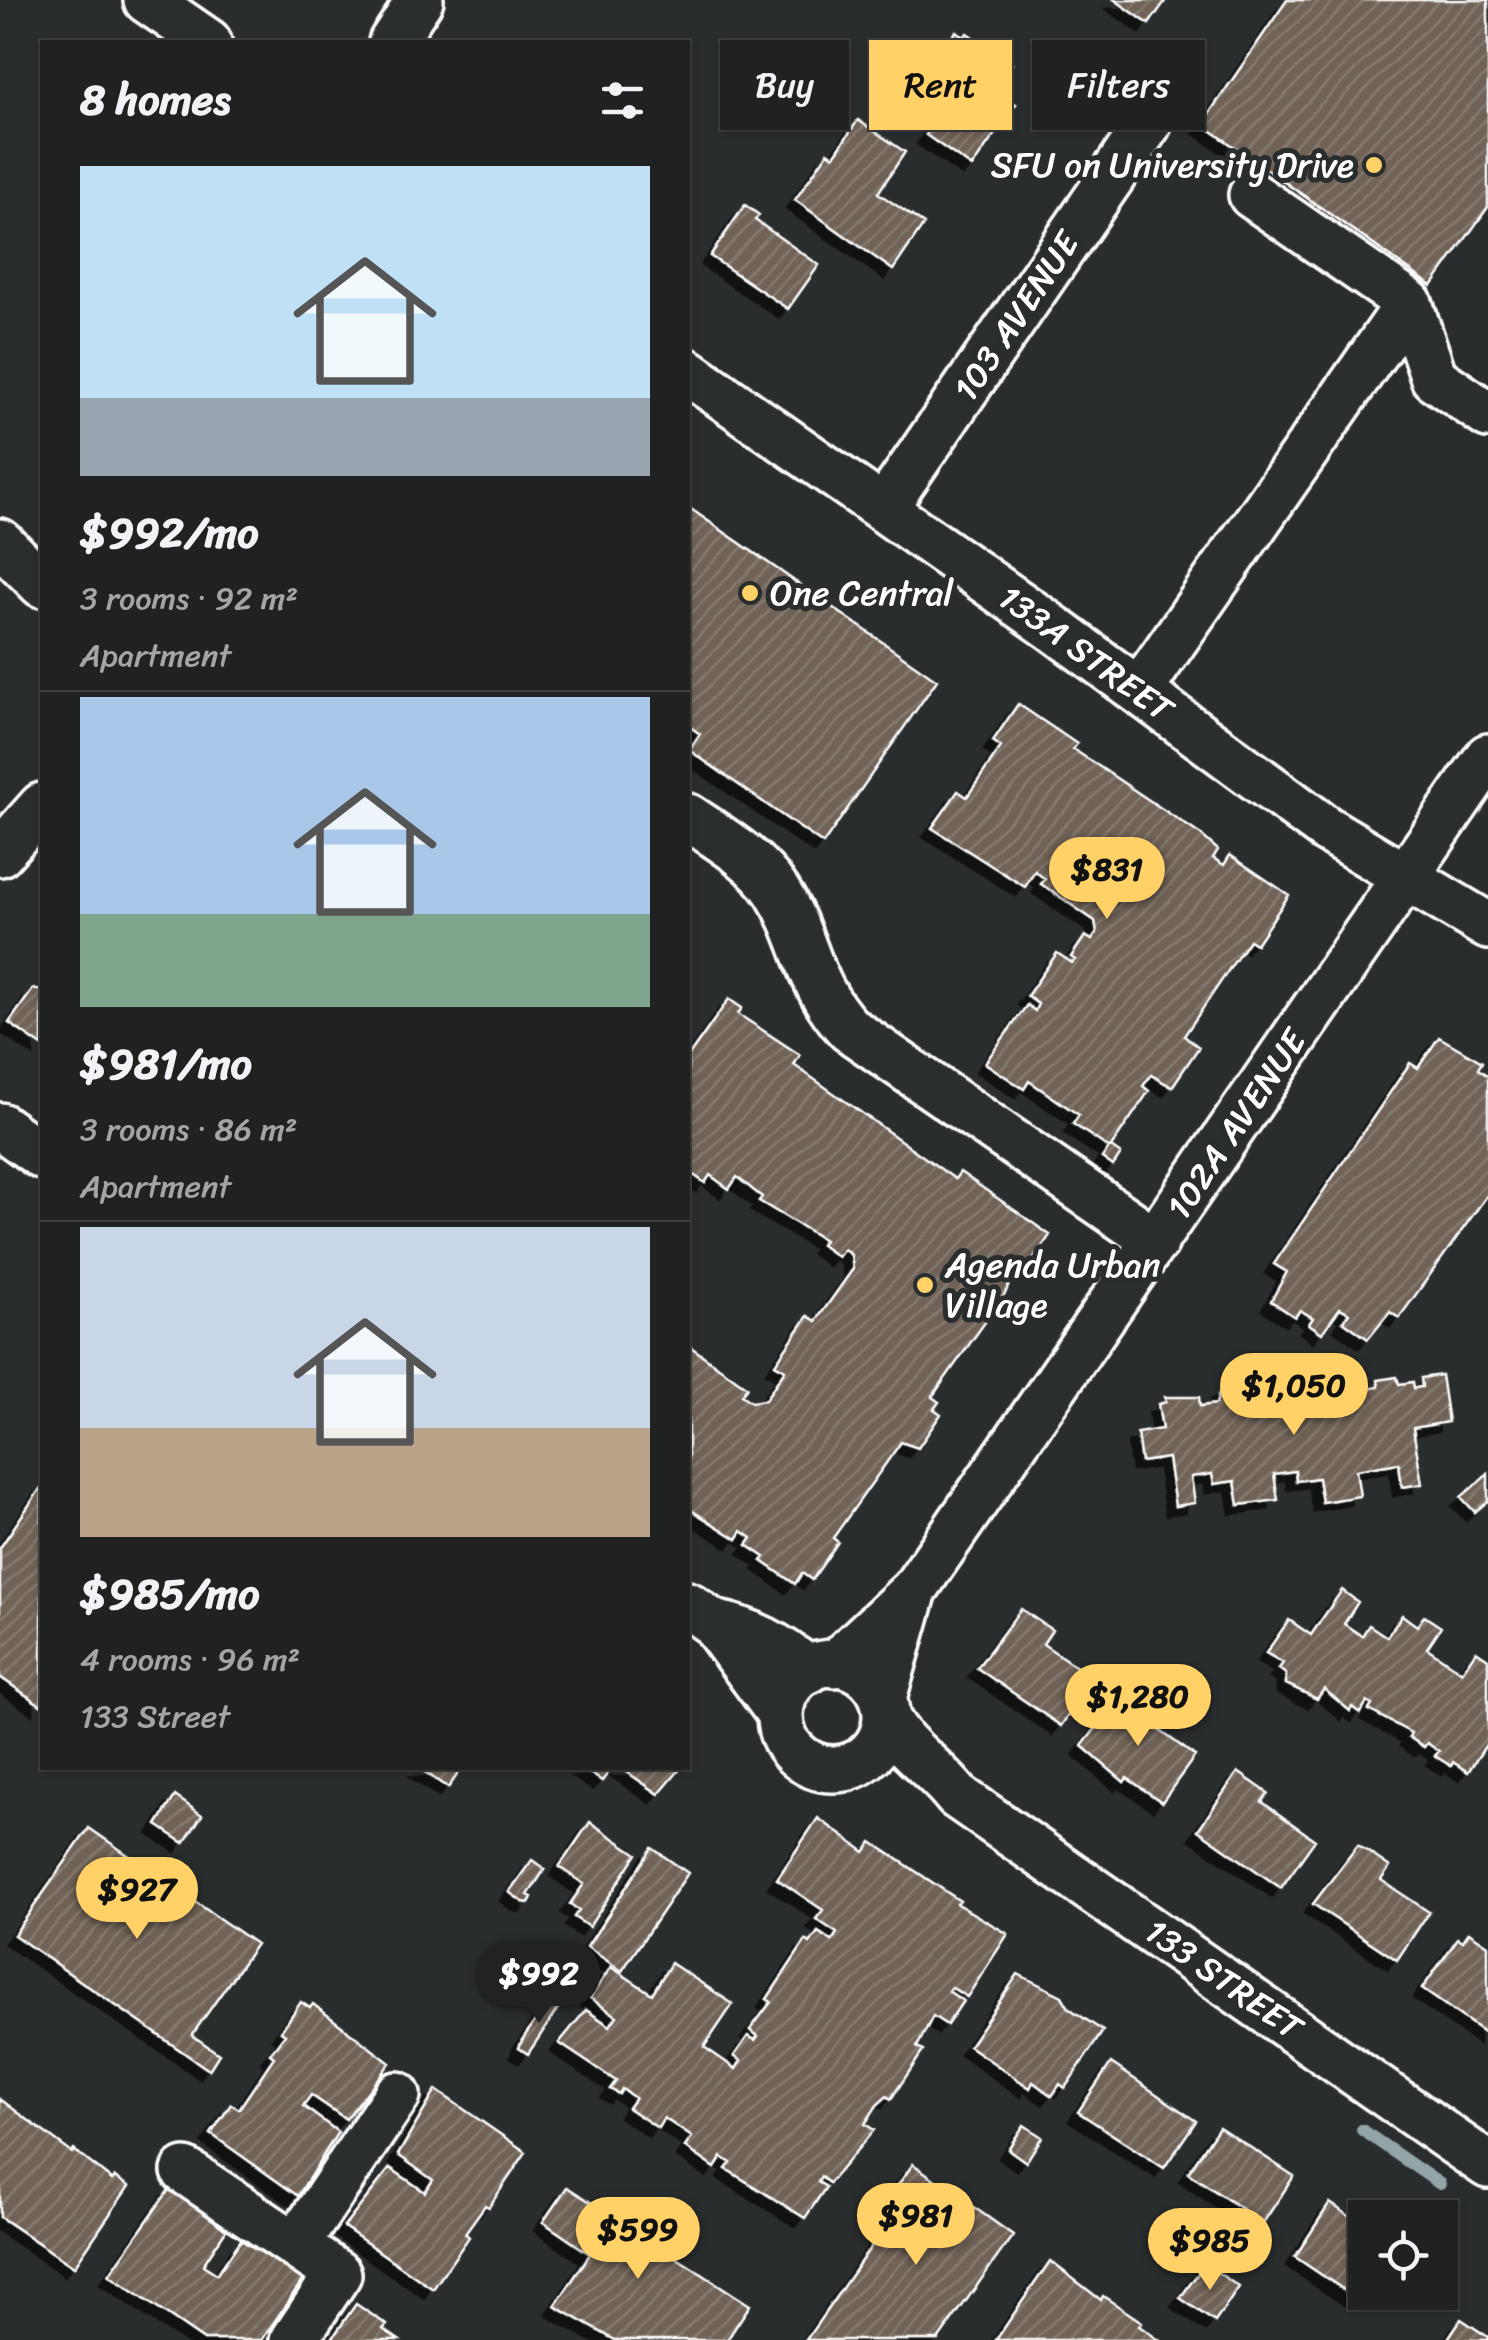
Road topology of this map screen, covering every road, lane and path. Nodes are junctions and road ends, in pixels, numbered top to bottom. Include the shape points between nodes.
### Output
1 (147, 0) edge
2 (420, 0) edge
3 (205, 40) edge
4 (393, 40) edge
5 (1144, 130) edge
6 (1252, 195) dead end
7 (1409, 302) junction
8 (690, 373) edge
9 (1488, 415) edge
10 (884, 508) junction
11 (0, 542) edge
12 (40, 582) edge
13 (1139, 691) junction
14 (1488, 757) edge
15 (40, 808) edge
16 (690, 818) edge
17 (0, 853) edge
18 (1405, 876) junction
19 (1488, 926) edge
20 (0, 1126) edge
21 (40, 1155) edge
22 (1156, 1241) junction
23 (914, 1590) junction
24 (700, 1614) edge
25 (822, 1667) junction
26 (884, 1707) junction
27 (780, 1714) junction
28 (852, 1766) junction
29 (957, 1796) junction
30 (397, 2094) dead end
31 (1488, 2165) edge
32 (185, 2170) dead end
33 (296, 2245) junction
34 (294, 2340) edge

1 - 3 street
2 - 4 street
5 - 10 street, 103 AVENUE
6 - 7 street
7 - 9 street via 1434,378
7 - 13 street
8 - 10 street, 133A STREET
10 - 13 street, 133A STREET
11 - 12 street
13 - 18 street, 133A STREET via 1326,829
14 - 18 street, 102A AVENUE
15 - 17 street
16 - 22 street via 739,852 777,891 815,985 849,1028
18 - 19 street, 133A STREET
18 - 22 street, 102A AVENUE
20 - 21 street
22 - 23 street, 102A AVENUE
23 - 25 street, 102A AVENUE
23 - 26 street, 102A AVENUE
24 - 25 street
24 - 27 street
25 - 26 street via 864,1673
25 - 27 street via 788,1688
26 - 28 street via 876,1746
26 - 29 street, 133 STREET via 894,1733
27 - 28 street via 786,1740 806,1762 836,1770
28 - 29 street, 133 STREET via 884,1769 920,1792
29 - 31 street, 133 STREET
30 - 33 street
32 - 33 street
33 - 34 street via 338,2274

